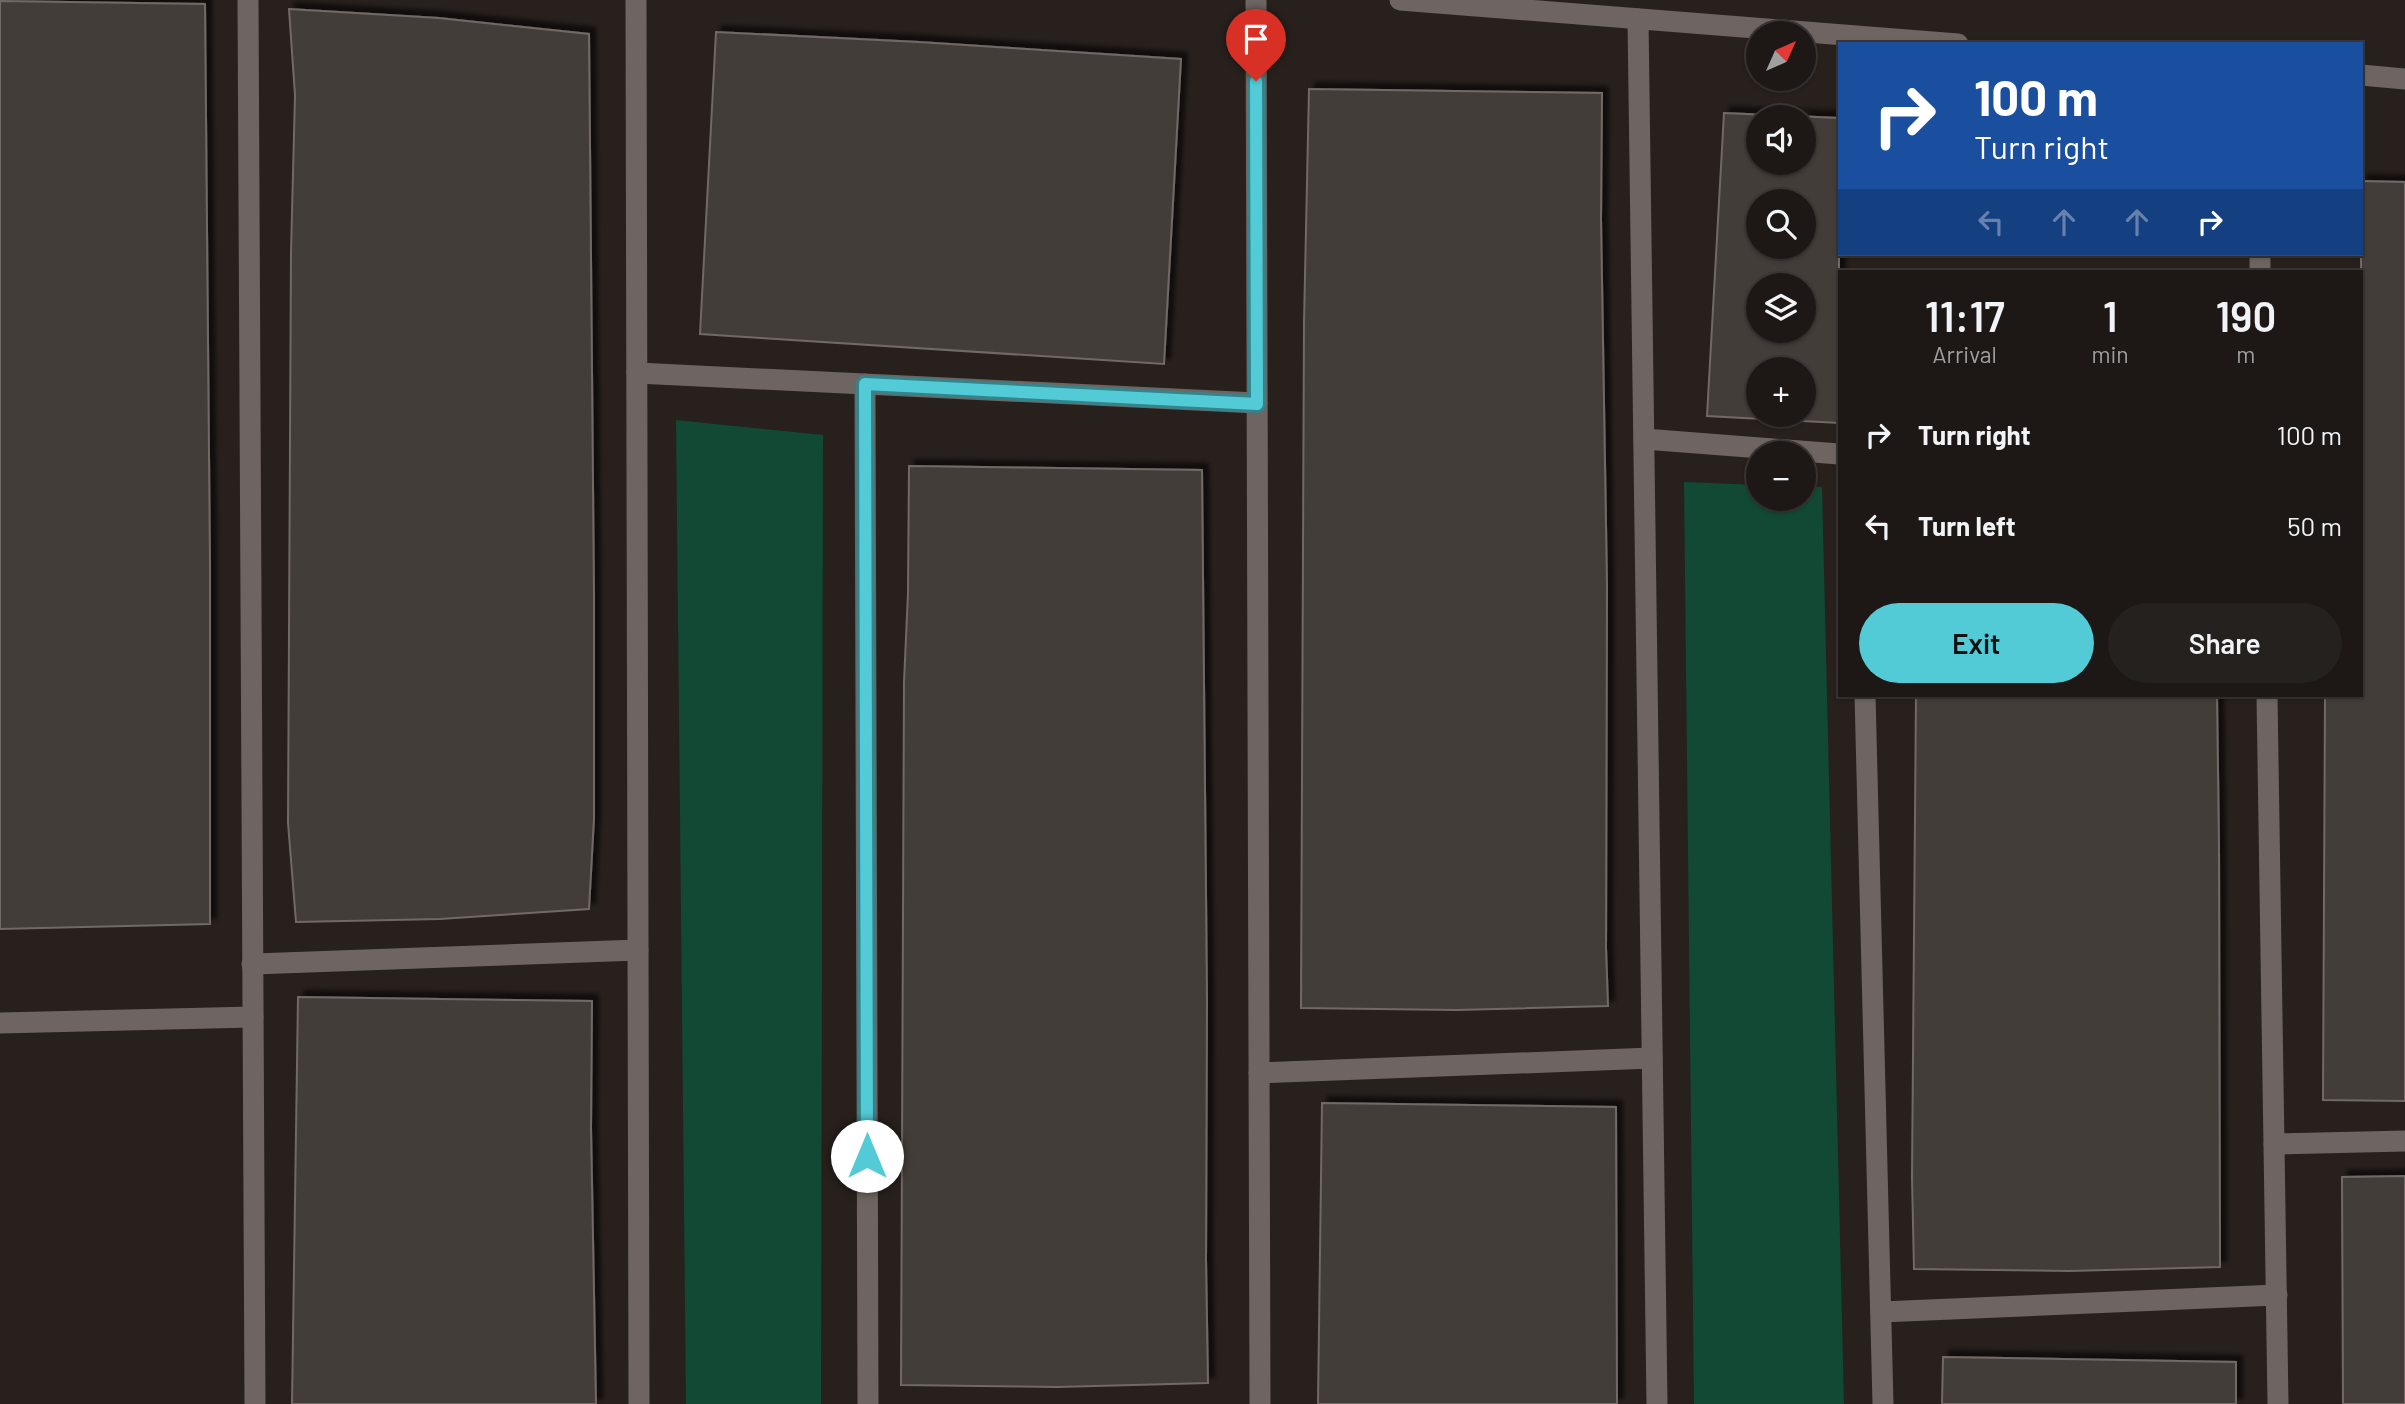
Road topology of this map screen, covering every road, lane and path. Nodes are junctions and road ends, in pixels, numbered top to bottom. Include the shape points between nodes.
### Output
1 (247, 0) edge
2 (636, 0) edge
3 (1256, 0) edge
4 (1400, 0) edge
5 (1638, 19) junction
6 (1932, 42) edge
7 (2363, 75) edge
8 (2405, 79) edge
9 (637, 373) junction
10 (865, 384) junction
11 (1257, 404) junction
12 (1644, 439) junction
13 (1838, 454) edge
14 (1865, 697) edge
15 (2267, 697) edge
16 (638, 950) junction
17 (253, 964) junction
18 (253, 1017) junction
19 (0, 1023) edge
20 (1653, 1058) junction
21 (1259, 1073) junction
22 (2405, 1141) edge
23 (2274, 1144) junction
24 (2277, 1295) junction
25 (1881, 1312) junction
26 (255, 1404) edge
27 (639, 1404) edge
28 (868, 1404) edge
29 (1260, 1404) edge
30 (1657, 1404) edge
31 (1883, 1404) edge
32 (2278, 1404) edge

1 - 17 street
2 - 9 street
3 - 11 street
4 - 5 street
5 - 6 street
5 - 12 street
7 - 8 street
9 - 10 street
9 - 16 street
10 - 11 street
10 - 28 street
11 - 21 street
12 - 13 street
12 - 20 street
14 - 25 street
15 - 23 street
16 - 17 street
16 - 27 street
17 - 18 street
18 - 19 street
18 - 26 street
20 - 21 street
20 - 30 street
21 - 29 street
22 - 23 street
23 - 24 street
24 - 25 street
24 - 32 street
25 - 31 street

